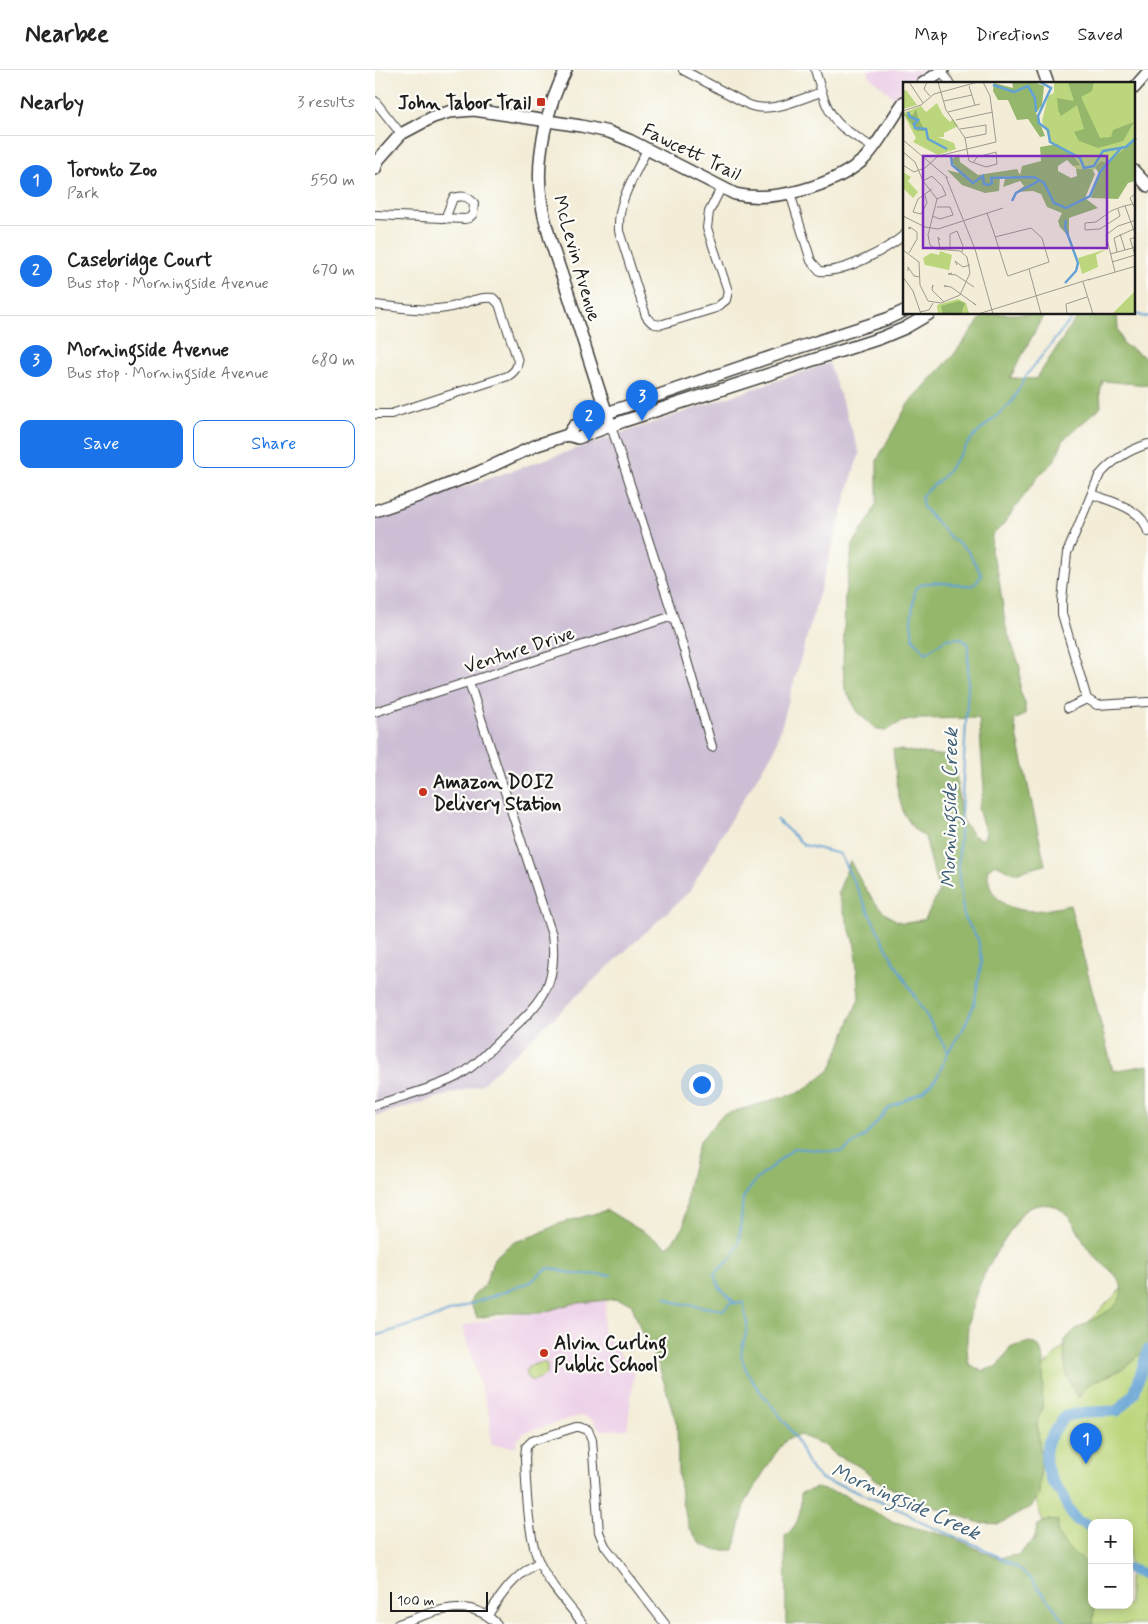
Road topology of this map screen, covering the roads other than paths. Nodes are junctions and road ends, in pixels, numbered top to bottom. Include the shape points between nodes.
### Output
1 (566, 70) edge
2 (683, 70) edge
3 (815, 70) edge
4 (942, 70) edge
5 (1043, 70) edge
6 (1148, 72) edge
7 (925, 82) edge
8 (949, 82) edge
9 (1047, 82) edge
10 (1135, 87) edge
11 (822, 92) junction
12 (375, 101) edge
13 (903, 103) edge
14 (547, 121) junction
15 (401, 134) junction
16 (873, 148) junction
17 (647, 149) junction
18 (375, 169) edge
19 (1135, 171) edge
20 (1148, 186) edge
21 (721, 188) junction
22 (790, 193) junction
23 (375, 215) edge
24 (445, 219) dead end
25 (903, 236) edge
26 (375, 305) edge
27 (903, 311) edge
28 (927, 315) edge
29 (607, 413) junction
30 (375, 414) edge
31 (611, 426) junction
32 (568, 435) junction
33 (1148, 444) edge
34 (1092, 494) junction
35 (375, 511) edge
36 (1148, 532) edge
37 (673, 616) junction
38 (469, 682) junction
39 (1087, 699) junction
40 (1148, 702) edge
41 (1068, 708) dead end
42 (375, 712) edge
43 (712, 746) dead end
44 (375, 1105) edge
45 (539, 1562) junction
46 (488, 1615) junction
47 (398, 1624) edge
48 (497, 1624) edge
49 (583, 1624) edge
50 (665, 1624) edge

1 - 14 street, McLevin Avenue
2 - 11 street via 759,108
3 - 11 street
4 - 7 street
4 - 8 street
5 - 9 street
6 - 10 street
11 - 16 street via 840,125
12 - 15 street
13 - 16 street, Fawcett Trail
14 - 15 street via 461,110 433,117
14 - 17 street, Fawcett Trail via 609,132
14 - 29 street, McLevin Avenue via 540,177 541,198 559,266
15 - 18 street via 378,160
16 - 22 street, Fawcett Trail via 863,160 843,174
17 - 21 street, Fawcett Trail
17 - 21 street via 622,200 618,219 643,308 652,323 663,324 716,308 727,300 728,291 707,228 709,212
19 - 20 street
21 - 22 street, Fawcett Trail via 744,196 777,197
22 - 25 street via 811,261 820,271 872,256
23 - 24 street
26 - 30 street via 437,309 493,298 499,304 518,361 514,373 508,376 391,414
27 - 29 street
28 - 31 street via 881,338
29 - 31 street, McLevin Avenue
29 - 32 street via 574,426
31 - 32 street via 578,438
31 - 37 street
32 - 35 street via 537,445 427,494
33 - 34 street via 1129,451 1108,465 1099,476
34 - 36 street via 1136,512
34 - 39 street via 1067,553 1061,600 1061,614
37 - 38 street, Venture Drive
37 - 43 street
38 - 42 street, Venture Drive
38 - 44 street via 552,935 553,969 548,987 534,1009 475,1064 439,1084
39 - 40 street via 1097,705
39 - 41 street
45 - 46 street via 508,1585
45 - 49 street
45 - 50 street via 532,1538 526,1447 532,1441 579,1427 587,1430 591,1440 599,1532 605,1546
46 - 47 street via 463,1607 448,1608
46 - 48 street

